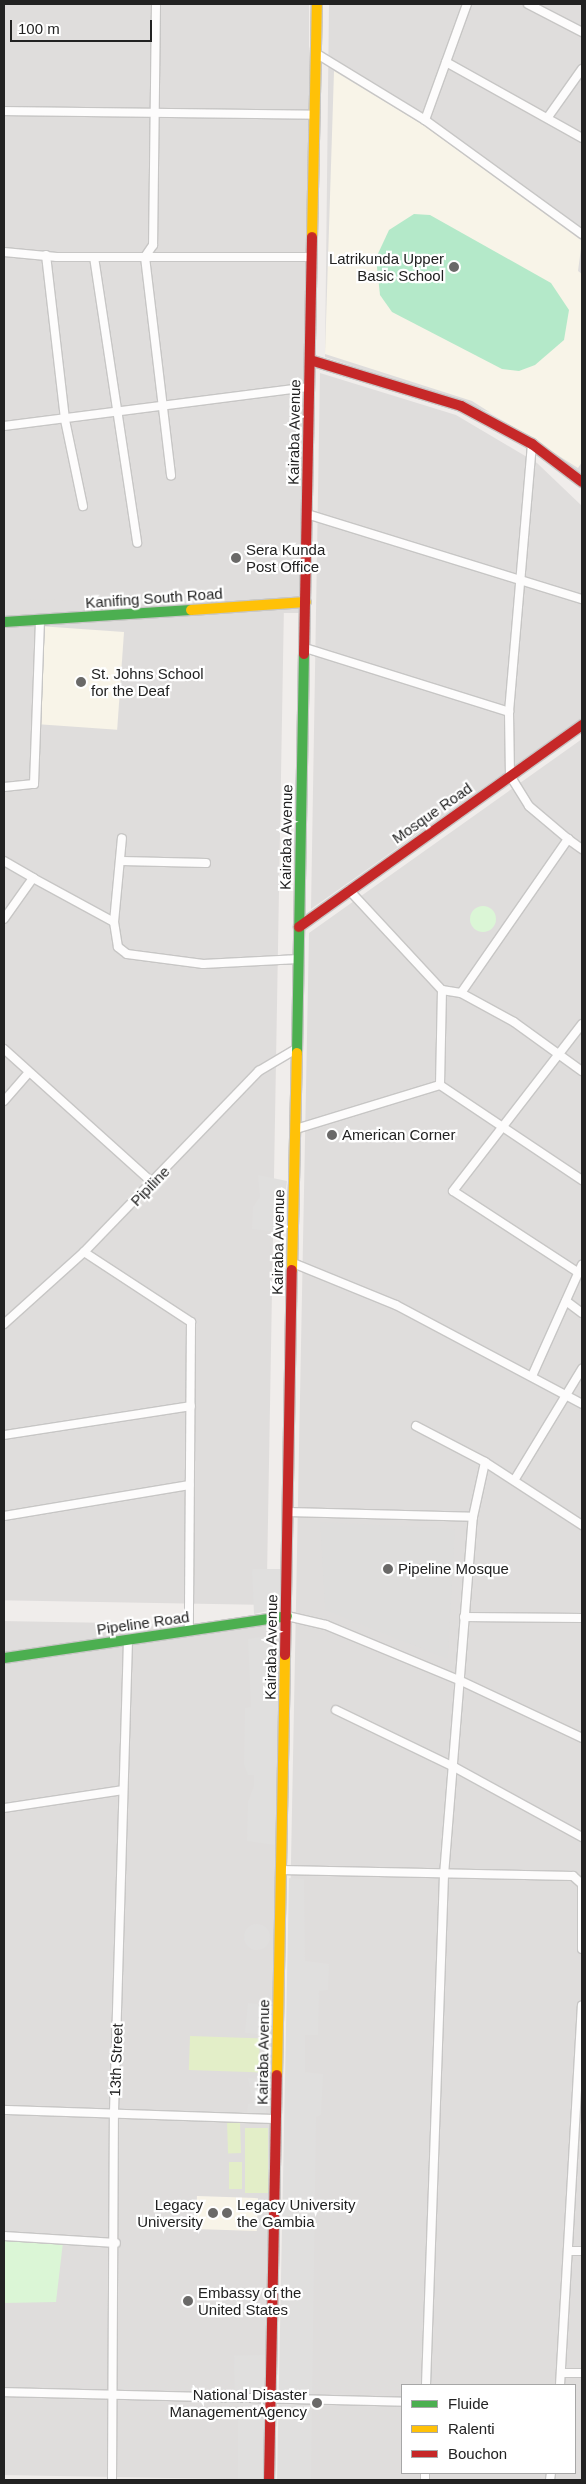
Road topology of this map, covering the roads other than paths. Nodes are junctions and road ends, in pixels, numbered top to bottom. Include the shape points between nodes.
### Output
1 (156, 4) edge
2 (318, 4) edge
3 (467, 4) edge
4 (528, 4) edge
5 (582, 32) edge
6 (317, 54) junction
7 (446, 62) junction
8 (582, 69) edge
9 (4, 111) edge
10 (315, 115) junction
11 (155, 116) junction
12 (548, 117) junction
13 (426, 120) junction
14 (582, 138) edge
15 (582, 234) edge
16 (4, 252) edge
17 (46, 256) junction
18 (94, 257) junction
19 (145, 257) junction
20 (312, 257) junction
21 (310, 360) junction
22 (310, 387) junction
23 (161, 404) junction
24 (117, 412) junction
25 (65, 420) junction
26 (4, 426) edge
27 (532, 444) junction
28 (171, 475) dead end
29 (582, 482) edge
30 (83, 506) dead end
31 (307, 514) junction
32 (137, 543) dead end
33 (519, 580) junction
34 (582, 599) edge
35 (306, 602) junction
36 (40, 620) junction
37 (4, 622) edge
38 (304, 648) junction
39 (509, 712) junction
40 (582, 725) edge
41 (510, 776) junction
42 (4, 787) edge
43 (122, 838) dead end
44 (568, 838) junction
45 (582, 849) edge
46 (4, 861) edge
47 (122, 861) junction
48 (206, 863) dead end
49 (33, 878) junction
50 (349, 890) junction
51 (4, 918) edge
52 (114, 922) junction
53 (299, 927) junction
54 (299, 958) junction
55 (442, 990) junction
56 (461, 993) junction
57 (582, 1024) edge
58 (4, 1049) edge
59 (296, 1049) junction
60 (558, 1055) junction
61 (582, 1071) edge
62 (28, 1073) junction
63 (440, 1085) junction
64 (4, 1101) edge
65 (296, 1129) junction
66 (500, 1129) junction
67 (582, 1180) edge
68 (153, 1183) junction
69 (84, 1252) junction
70 (293, 1263) junction
71 (580, 1269) edge
72 (566, 1302) junction
73 (582, 1313) edge
74 (4, 1324) edge
75 (582, 1369) edge
76 (532, 1376) junction
77 (565, 1393) junction
78 (582, 1404) edge
79 (191, 1406) junction
80 (416, 1426) dead end
81 (4, 1435) edge
82 (485, 1462) junction
83 (515, 1479) junction
84 (189, 1485) junction
85 (288, 1512) junction
86 (4, 1516) edge
87 (473, 1517) junction
88 (582, 1524) edge
89 (286, 1616) junction
90 (464, 1617) junction
91 (582, 1618) edge
92 (189, 1631) junction
93 (128, 1640) junction
94 (4, 1658) edge
95 (459, 1680) junction
96 (336, 1710) dead end
97 (582, 1738) edge
98 (454, 1767) junction
99 (123, 1790) junction
100 (4, 1808) edge
101 (582, 1837) edge
102 (281, 1870) junction
103 (444, 1875) junction
104 (582, 1949) edge
105 (582, 2006) edge
106 (582, 2014) edge
107 (4, 2110) edge
108 (114, 2112) junction
109 (277, 2119) junction
110 (579, 2129) edge
111 (4, 2236) edge
112 (116, 2243) junction
113 (568, 2251) junction
114 (582, 2251) edge
115 (561, 2373) junction
116 (582, 2373) edge
117 (426, 2384) edge
118 (560, 2384) edge
119 (4, 2392) edge
120 (112, 2394) junction
121 (271, 2397) junction
122 (401, 2402) edge
123 (112, 2480) edge
124 (269, 2480) edge

1 - 11 street
2 - 6 street, Kairaba Avenue
3 - 7 street
4 - 5 street
6 - 10 street, Kairaba Avenue
6 - 13 street
7 - 12 street
7 - 13 street
8 - 12 street
9 - 11 street
10 - 11 street
10 - 20 street, Kairaba Avenue
11 - 19 street via 153,245
12 - 14 street
13 - 15 street
16 - 17 street
17 - 18 street
17 - 25 street
18 - 19 street
18 - 24 street
19 - 20 street
19 - 23 street
20 - 21 street, Kairaba Avenue
21 - 22 street, Kairaba Avenue
21 - 27 street via 461,406
22 - 23 street
22 - 31 street, Kairaba Avenue
23 - 24 street
23 - 28 street
24 - 25 street
24 - 32 street
25 - 26 street
25 - 30 street
27 - 29 street
27 - 33 street
31 - 33 street
31 - 35 street, Kairaba Avenue
33 - 34 street
33 - 39 street
35 - 36 street, Kanifing South Road
35 - 38 street, Kairaba Avenue
36 - 37 street, Kanifing South Road
36 - 42 street via 34,784
38 - 39 street
38 - 53 street, Kairaba Avenue
39 - 41 street
40 - 41 street, Mosque Road
41 - 44 street via 529,806
41 - 50 street, Mosque Road
43 - 47 street
44 - 45 street
44 - 56 street
46 - 49 street
47 - 48 street
47 - 52 street
49 - 51 street
49 - 52 street
50 - 53 street, Mosque Road
50 - 55 street
52 - 54 street via 118,947 136,956 203,964
53 - 54 street, Kairaba Avenue
54 - 59 street, Kairaba Avenue
55 - 56 street
55 - 63 street
56 - 60 street via 514,1022
57 - 60 street
58 - 62 street
59 - 65 street, Kairaba Avenue
59 - 68 street, Pipiline via 260,1071
60 - 61 street
60 - 66 street
62 - 64 street
62 - 68 street
63 - 65 street
63 - 66 street
65 - 70 street, Kairaba Avenue
66 - 67 street
66 - 71 street via 453,1191
68 - 69 street, Pipiline
69 - 74 street, Pipiline
69 - 79 street via 191,1322
70 - 76 street via 396,1305
70 - 85 street, Kairaba Avenue
71 - 72 street
72 - 73 street
72 - 76 street
75 - 77 street
76 - 77 street
77 - 78 street
77 - 83 street
79 - 81 street
79 - 84 street
80 - 82 street
82 - 83 street
82 - 87 street
83 - 88 street
84 - 86 street
84 - 92 street
85 - 87 street
85 - 89 street, Kairaba Avenue
87 - 90 street
89 - 92 street, Pipeline Road
89 - 95 street via 326,1625
89 - 102 street, Kairaba Avenue
90 - 91 street
90 - 95 street
92 - 93 street, Pipeline Road
93 - 94 street, Pipeline Road
93 - 99 street, 13th Street
95 - 97 street
95 - 98 street
96 - 98 street
98 - 101 street
98 - 103 street
99 - 100 street
99 - 108 street, 13th Street
102 - 103 street
102 - 109 street, Kairaba Avenue
103 - 104 street via 579,1879
103 - 117 street
105 - 106 street
106 - 110 street
107 - 108 street
108 - 109 street
108 - 112 street, 13th Street
109 - 121 street, Kairaba Avenue
110 - 113 street
111 - 112 street
112 - 120 street, 13th Street
113 - 114 street
113 - 115 street
115 - 116 street
115 - 118 street
119 - 120 street
120 - 121 street
120 - 123 street, 13th Street
121 - 122 street
121 - 124 street, Kairaba Avenue

